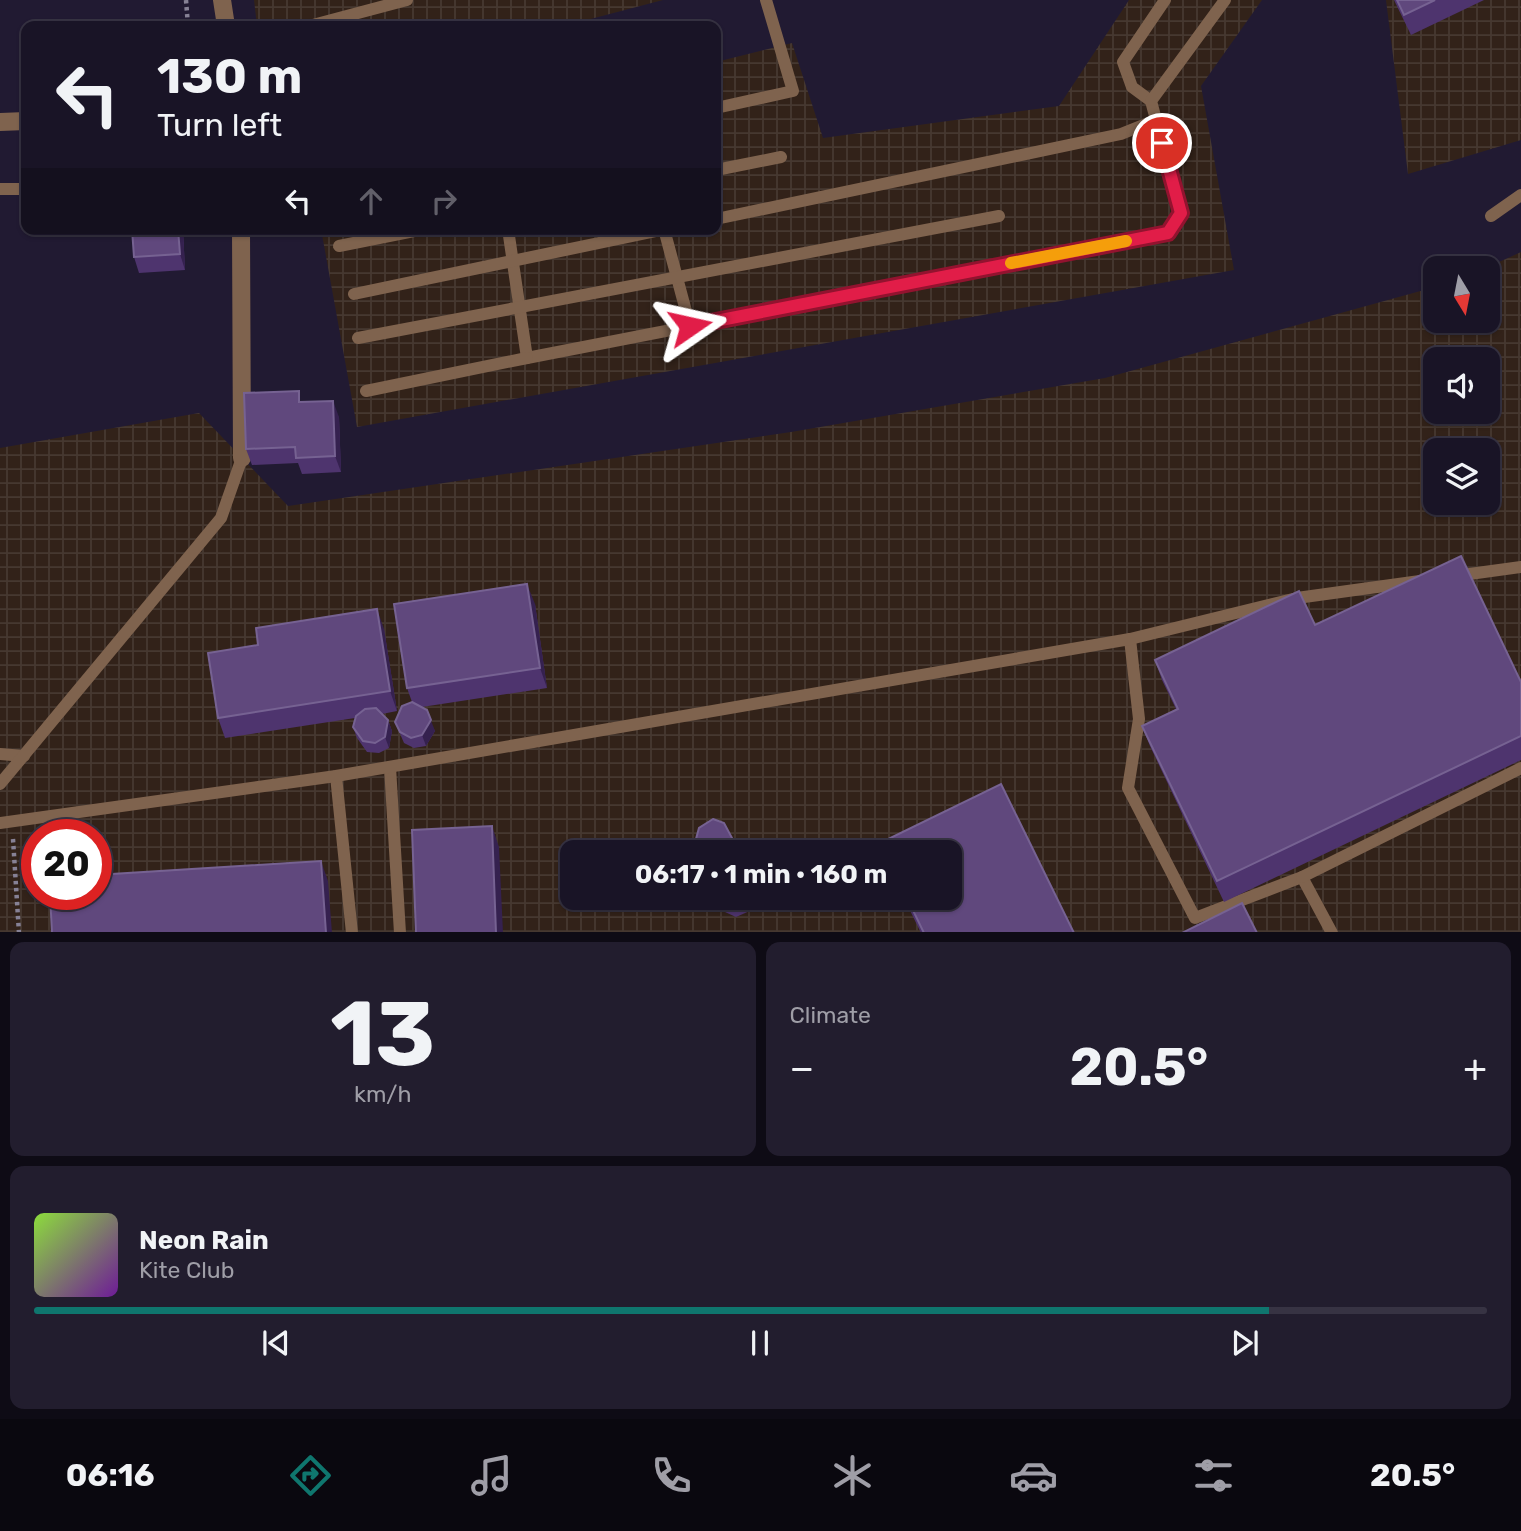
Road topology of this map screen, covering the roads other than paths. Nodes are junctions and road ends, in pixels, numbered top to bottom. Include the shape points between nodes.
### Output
1 (222, 0) edge
2 (407, 0) edge
3 (766, 0) edge
4 (1165, 0) edge
5 (1225, 0) edge
6 (225, 21) edge
7 (328, 21) edge
8 (1151, 101) junction
9 (721, 106) edge
10 (1156, 120) junction
11 (21, 121) edge
12 (0, 122) edge
13 (781, 157) dead end
14 (721, 169) edge
15 (0, 189) edge
16 (21, 190) edge
17 (1521, 195) edge
18 (999, 216) dead end
19 (1491, 216) dead end
20 (721, 218) edge
21 (241, 235) edge
22 (394, 235) edge
23 (509, 235) edge
24 (636, 235) edge
25 (666, 235) edge
26 (340, 246) dead end
27 (513, 261) junction
28 (677, 278) junction
29 (354, 294) dead end
30 (520, 307) junction
31 (690, 326) junction
32 (358, 338) dead end
33 (527, 358) junction
34 (366, 391) dead end
35 (242, 458) joint
36 (1521, 566) edge
37 (1130, 639) junction
38 (0, 754) edge
39 (23, 755) junction
40 (390, 767) junction
41 (1521, 768) edge
42 (336, 776) junction
43 (0, 784) edge
44 (7, 823) edge
45 (1302, 877) junction
46 (352, 932) edge
47 (400, 932) edge
48 (1331, 932) edge

1 - 6 street
2 - 7 lane
3 - 9 lane via 793,91
4 - 8 lane via 1123,62 1132,87
5 - 8 lane
8 - 10 lane
10 - 20 lane via 1121,134
10 - 31 lane via 1181,213 1168,233
11 - 12 street
13 - 14 lane
15 - 16 lane
17 - 19 lane
18 - 28 lane
21 - 35 street
22 - 26 lane
23 - 27 lane
24 - 27 lane
25 - 28 lane
27 - 29 lane
27 - 30 lane
28 - 30 lane
28 - 31 lane
30 - 32 lane
30 - 33 lane
31 - 33 lane
33 - 34 lane
35 - 39 lane via 221,518
36 - 37 lane via 1297,598
37 - 40 lane
37 - 45 lane via 1139,719 1128,788 1195,918
38 - 39 lane
39 - 43 lane
40 - 42 lane
40 - 47 lane
41 - 45 lane
42 - 44 lane
42 - 46 lane
45 - 48 lane

